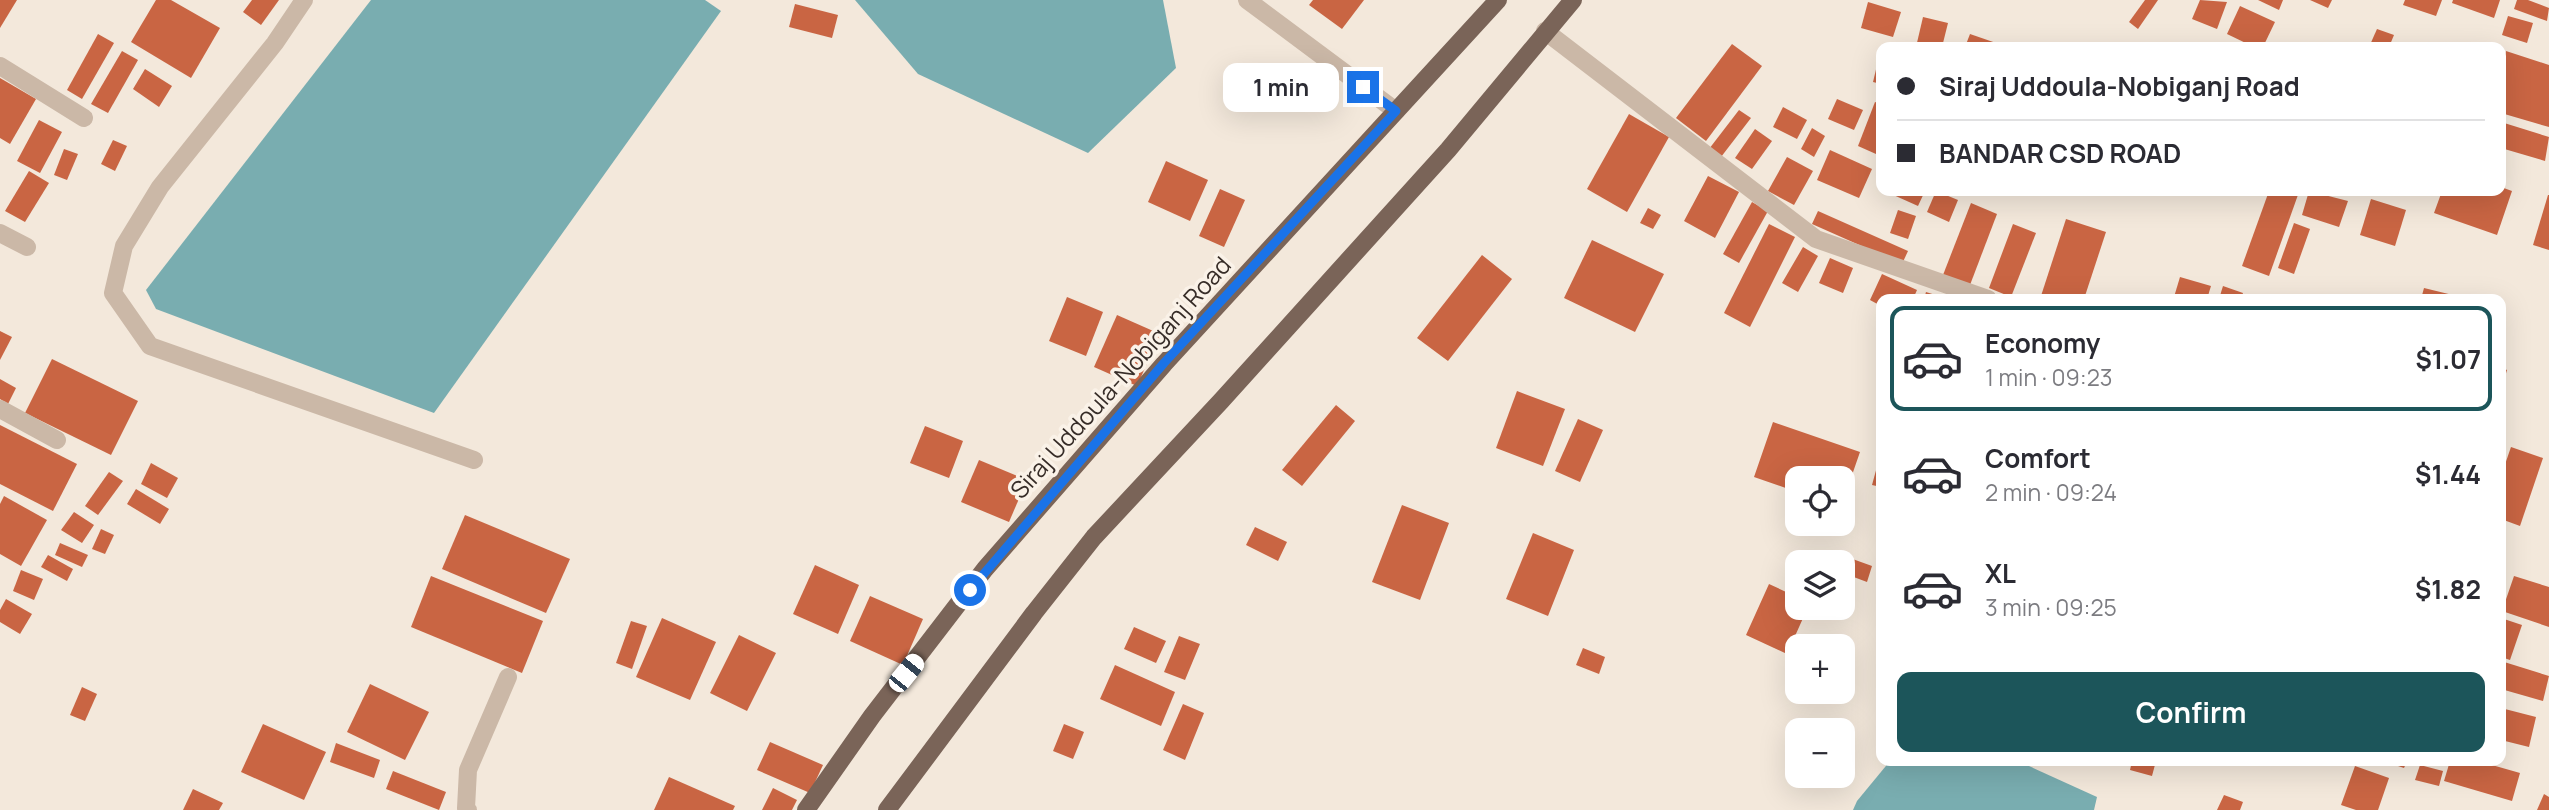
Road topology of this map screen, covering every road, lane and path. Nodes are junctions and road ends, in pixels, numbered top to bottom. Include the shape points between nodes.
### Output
1 (304, 0) edge
2 (1247, 0) edge
3 (1498, 0) edge
4 (1573, 0) edge
5 (1545, 31) junction
6 (0, 66) edge
7 (1396, 111) junction
8 (84, 118) dead end
9 (0, 233) edge
10 (27, 247) dead end
11 (1974, 294) edge
12 (0, 409) edge
13 (57, 440) dead end
14 (474, 460) dead end
15 (508, 677) dead end
16 (466, 809) edge
17 (807, 810) edge
18 (887, 810) edge

1 - 14 street via 160,187 124,246 113,293 150,346
2 - 7 street
3 - 7 main road, Siraj Uddoula-Nobiganj Road
4 - 5 main road
5 - 11 street via 1816,239
5 - 18 main road via 1448,150 1094,537
6 - 8 street
7 - 17 main road, Siraj Uddoula-Nobiganj Road via 1164,363 985,569 872,716
9 - 10 street
12 - 13 street
15 - 16 street via 468,770

